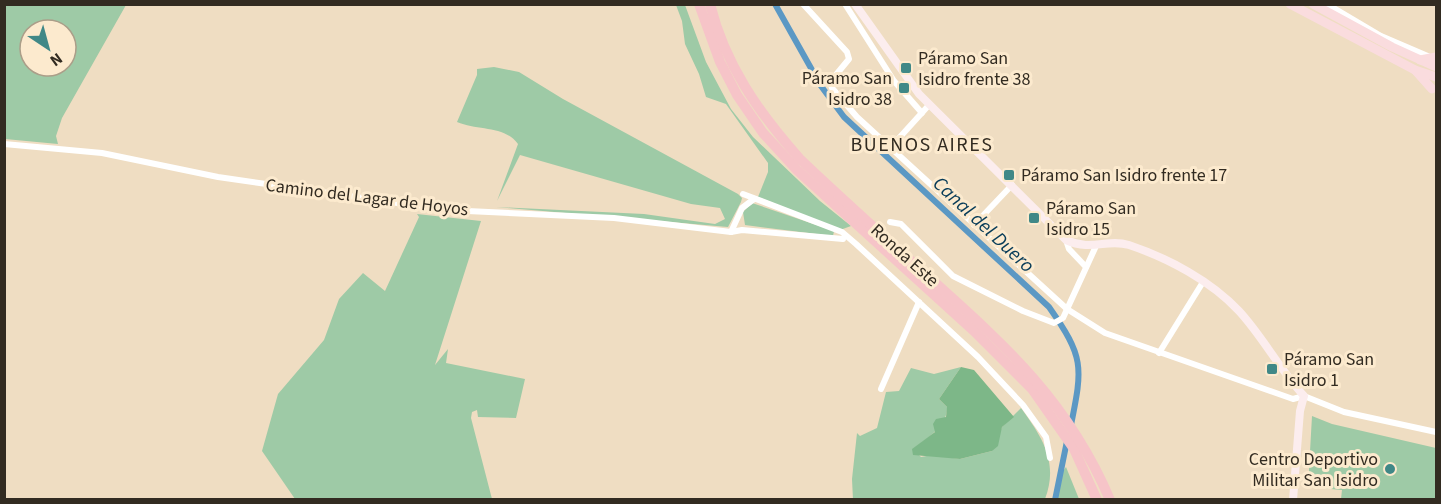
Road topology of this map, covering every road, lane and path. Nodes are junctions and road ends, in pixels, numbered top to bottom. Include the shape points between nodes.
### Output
1 (699, 4) edge
2 (710, 4) edge
3 (803, 4) edge
4 (845, 4) edge
5 (855, 4) edge
6 (1290, 4) edge
7 (1313, 4) edge
8 (1328, 4) edge
9 (1433, 65) edge
10 (1416, 70) junction
11 (1434, 91) edge
12 (929, 105) junction
13 (922, 113) junction
14 (4, 144) edge
15 (890, 148) junction
16 (1012, 185) junction
17 (743, 194) dead end
18 (754, 199) junction
19 (890, 222) dead end
20 (974, 225) junction
21 (731, 232) junction
22 (843, 239) dead end
23 (1065, 240) junction
24 (1096, 246) junction
25 (1086, 267) junction
26 (1203, 282) junction
27 (919, 302) junction
28 (1067, 309) junction
29 (1159, 353) junction
30 (881, 389) dead end
31 (1304, 396) junction
32 (1060, 418) junction
33 (1437, 432) edge
34 (1077, 445) junction
35 (1050, 458) dead end
36 (1097, 500) edge
37 (1110, 500) edge
38 (1293, 500) edge

1 - 32 highway, Ronda Este via 706,31 737,95 784,157 1005,360
2 - 32 highway, Ronda Este via 737,74 753,103 781,137 817,175 1009,350 1043,386
3 - 15 street via 848,52 849,59 831,77 832,88
4 - 13 street via 894,81
5 - 12 street via 901,73
6 - 10 main road
7 - 9 main road
8 - 9 street
9 - 10 main road
9 - 11 street
10 - 11 main road
12 - 13 street
12 - 16 street
13 - 15 street
14 - 21 street, Camino del Lagar de Hoyos via 102,153 199,174 446,210 614,218
15 - 20 street
16 - 20 street
16 - 23 street
17 - 18 street
18 - 21 street via 742,208
18 - 27 street via 842,232
19 - 28 street via 902,224 953,276 1023,311 1054,323 1063,318
20 - 28 street
21 - 22 street, Camino del Lagar de Hoyos
23 - 24 street
23 - 25 street
24 - 25 street
24 - 26 street via 1127,244
25 - 28 street
26 - 29 street
26 - 31 street via 1240,312
27 - 30 street
27 - 35 street via 1023,405 1046,437
28 - 29 street via 1105,333
29 - 31 street via 1293,399
31 - 33 street via 1344,412
31 - 38 street
32 - 34 highway, Ronda Este
34 - 36 highway, Ronda Este
34 - 37 highway, Ronda Este

